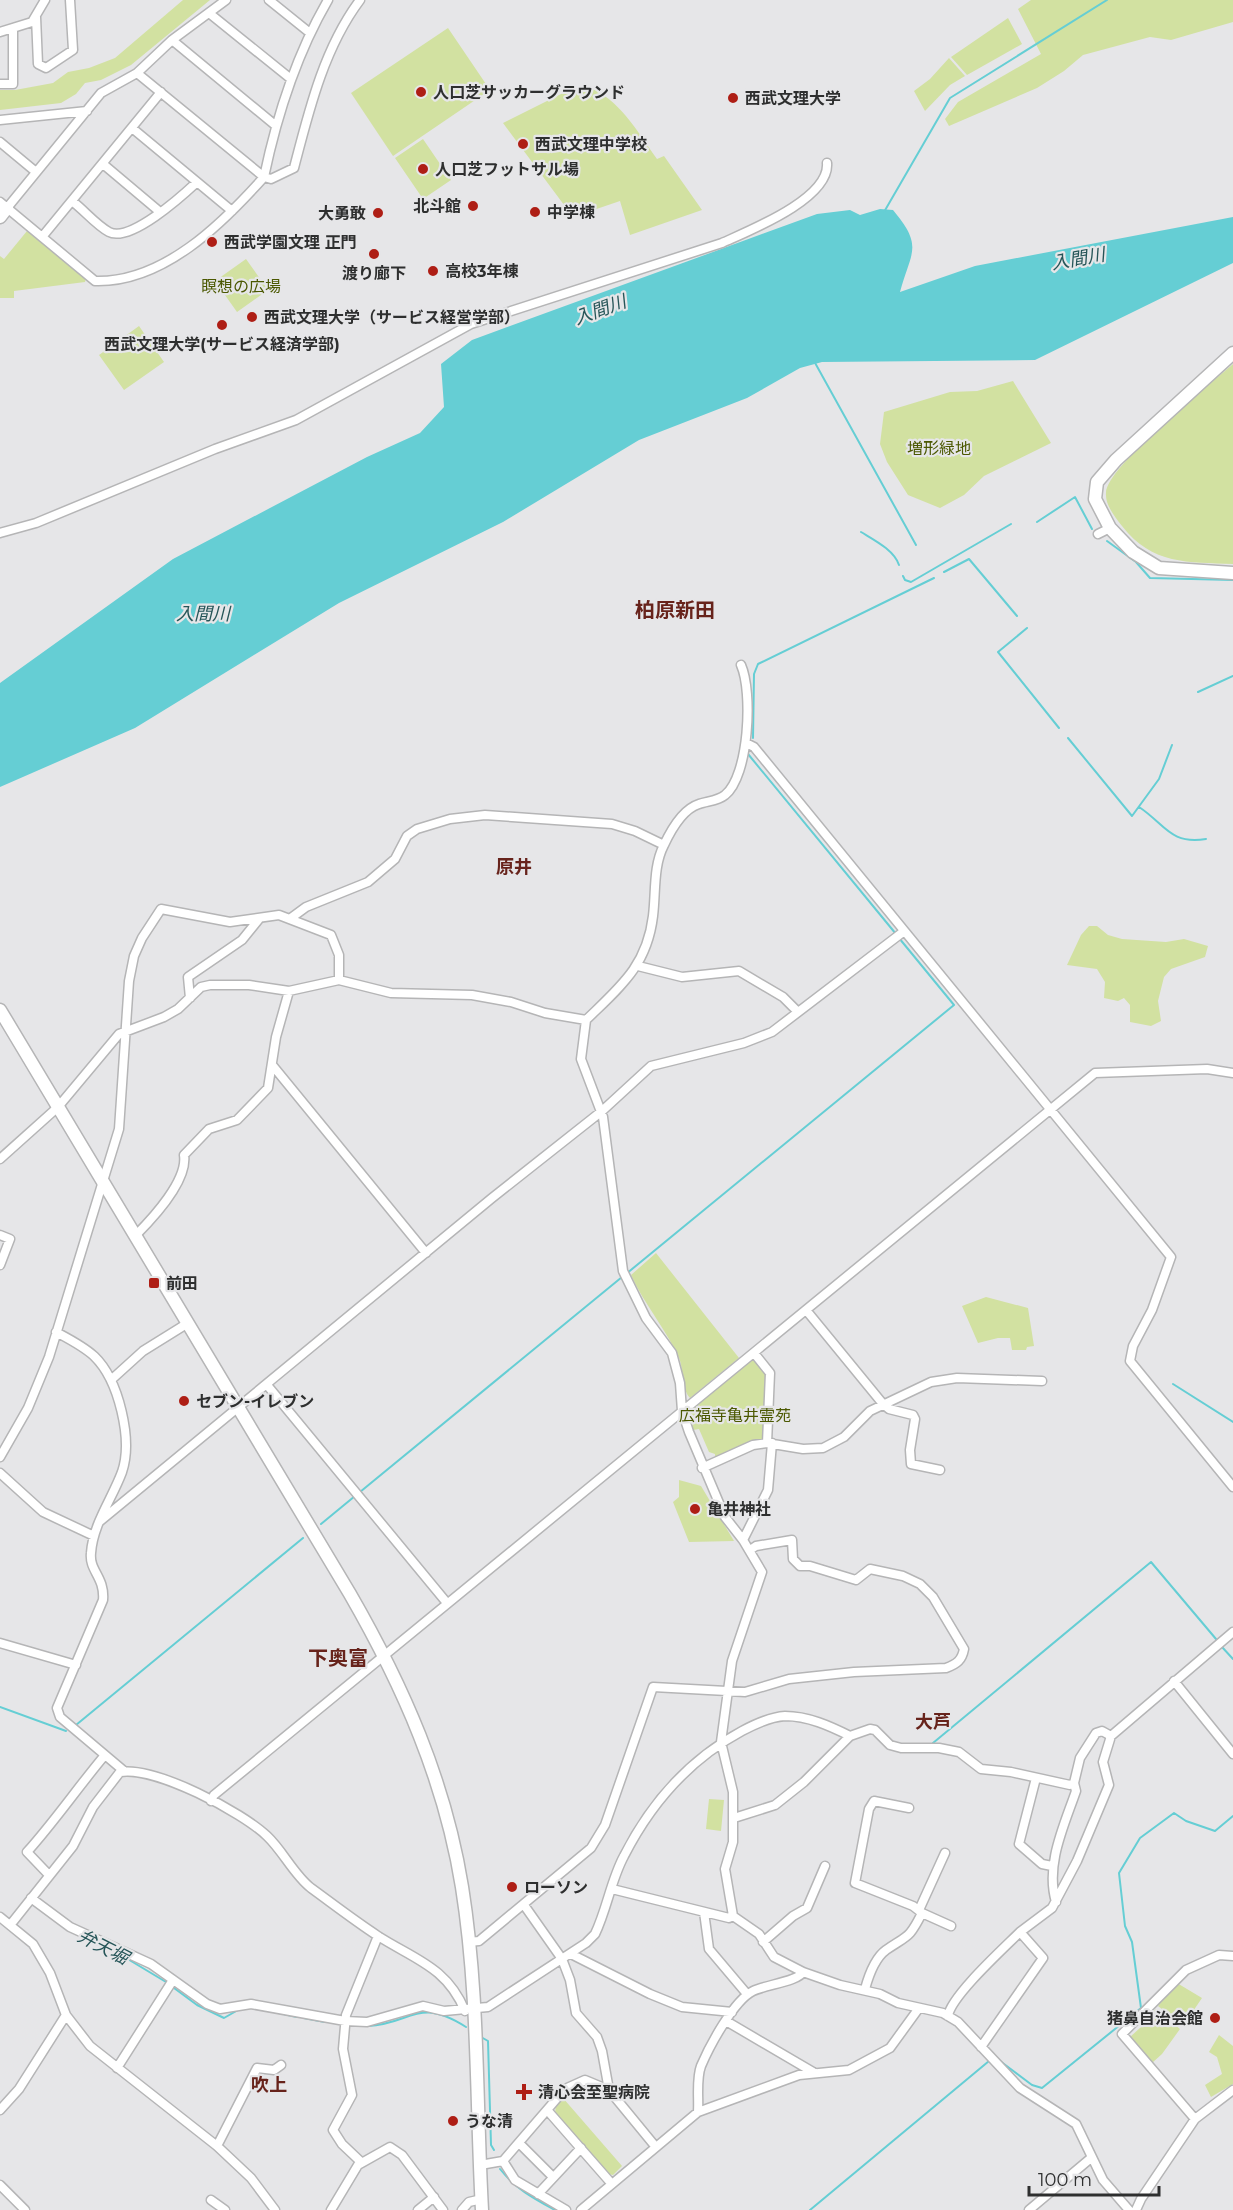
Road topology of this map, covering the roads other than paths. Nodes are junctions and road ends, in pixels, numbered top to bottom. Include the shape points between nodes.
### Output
1 (45, 0) edge
2 (70, 0) edge
3 (226, 0) edge
4 (269, 0) edge
5 (328, 0) edge
6 (360, 0) edge
7 (209, 13) junction
8 (36, 17) junction
9 (13, 28) junction
10 (0, 32) edge
11 (310, 33) junction
12 (172, 40) junction
13 (137, 73) junction
14 (291, 79) junction
15 (0, 84) edge
16 (160, 92) junction
17 (87, 111) junction
18 (0, 120) edge
19 (275, 124) junction
20 (132, 128) junction
21 (0, 142) edge
22 (827, 163) dead end
23 (103, 164) junction
24 (36, 172) junction
25 (264, 177) junction
26 (197, 182) junction
27 (72, 201) junction
28 (2, 209) edge
29 (232, 211) junction
30 (160, 212) junction
31 (42, 237) junction
32 (1233, 353) edge
33 (1110, 528) junction
34 (0, 533) edge
35 (1098, 534) dead end
36 (1233, 573) edge
37 (741, 665) dead end
38 (746, 743) junction
39 (664, 845) junction
40 (291, 918) junction
41 (259, 919) junction
42 (899, 935) junction
43 (638, 966) junction
44 (339, 980) junction
45 (290, 991) junction
46 (190, 998) junction
47 (0, 1010) edge
48 (797, 1011) junction
49 (586, 1020) junction
50 (126, 1030) junction
51 (273, 1066) junction
52 (1233, 1073) edge
53 (55, 1102) junction
54 (1050, 1109) junction
55 (602, 1111) junction
56 (0, 1159) edge
57 (102, 1181) junction
58 (136, 1235) junction
59 (0, 1236) edge
60 (426, 1253) junction
61 (0, 1265) edge
62 (806, 1310) junction
63 (188, 1323) junction
64 (56, 1332) junction
65 (754, 1353) junction
66 (111, 1380) junction
67 (1042, 1381) dead end
68 (267, 1385) junction
69 (883, 1404) junction
70 (238, 1408) junction
71 (682, 1411) junction
72 (0, 1436) edge
73 (10, 1442) junction
74 (769, 1443) junction
75 (0, 1457) edge
76 (702, 1468) junction
77 (939, 1470) dead end
78 (0, 1473) edge
79 (1233, 1487) edge
80 (99, 1522) junction
81 (94, 1536) junction
82 (743, 1540) junction
83 (750, 1550) junction
84 (447, 1603) junction
85 (1233, 1632) edge
86 (0, 1643) edge
87 (385, 1655) junction
88 (76, 1665) junction
89 (1174, 1681) junction
90 (726, 1692) junction
91 (850, 1736) junction
92 (1111, 1736) junction
93 (721, 1742) junction
94 (1233, 1754) edge
95 (105, 1755) junction
96 (124, 1771) junction
97 (1036, 1778) junction
98 (1074, 1783) junction
99 (211, 1801) junction
100 (909, 1808) dead end
101 (734, 1818) junction
102 (945, 1853) dead end
103 (825, 1866) dead end
104 (1052, 1866) junction
105 (49, 1875) junction
106 (612, 1889) junction
107 (31, 1898) junction
108 (1056, 1902) junction
109 (524, 1905) junction
110 (920, 1911) junction
111 (704, 1912) junction
112 (733, 1916) junction
113 (0, 1917) edge
114 (11, 1924) junction
115 (951, 1926) dead end
116 (1020, 1932) junction
117 (378, 1936) junction
118 (468, 1942) junction
119 (763, 1942) junction
120 (571, 1954) junction
121 (1233, 1956) edge
122 (562, 1959) junction
123 (803, 1972) junction
124 (173, 1980) junction
125 (865, 1989) junction
126 (747, 1994) junction
127 (920, 2008) junction
128 (469, 2010) junction
129 (732, 2012) junction
130 (66, 2015) junction
131 (948, 2016) junction
132 (345, 2021) junction
133 (726, 2021) junction
134 (981, 2047) junction
135 (281, 2065) dead end
136 (117, 2068) junction
137 (813, 2072) junction
138 (609, 2090) junction
139 (1233, 2090) edge
140 (0, 2110) edge
141 (548, 2111) junction
142 (698, 2112) junction
143 (1195, 2119) junction
144 (519, 2143) junction
145 (217, 2146) junction
146 (655, 2146) junction
147 (581, 2148) junction
148 (1091, 2158) junction
149 (503, 2161) junction
150 (361, 2162) junction
151 (480, 2165) junction
152 (553, 2177) junction
153 (611, 2183) junction
154 (0, 2186) edge
155 (538, 2194) junction
156 (434, 2197) junction
157 (211, 2200) dead end
158 (482, 2205) edge
159 (25, 2210) edge
160 (225, 2210) edge
161 (275, 2210) edge
162 (331, 2210) edge
163 (418, 2210) edge
164 (443, 2210) edge
165 (462, 2210) edge
166 (567, 2210) edge
167 (580, 2210) edge
168 (1029, 2210) edge
169 (1128, 2210) edge
170 (1136, 2210) edge

1 - 8 street
2 - 8 street via 73,50 46,68 38,64
3 - 7 street
4 - 11 street
5 - 11 street
6 - 25 street via 337,38 321,77 294,168 271,179
7 - 12 street
7 - 14 street
8 - 9 street
9 - 10 street
9 - 15 street via 13,84
11 - 14 street
12 - 13 street
12 - 19 street
13 - 16 street
13 - 17 street via 101,93
14 - 19 street
16 - 20 street
16 - 25 street
17 - 18 street
17 - 24 street
19 - 25 street
20 - 23 street
20 - 26 street
21 - 24 street
22 - 34 street via 826,171 808,197 722,243 471,324 296,420 36,523
23 - 27 street
23 - 30 street
24 - 28 street
25 - 29 street
26 - 29 street
26 - 30 street
27 - 30 street via 109,232 117,234
27 - 31 street
28 - 31 street
29 - 31 street via 173,258 129,278 111,281 95,281
32 - 33 street via 1097,482 1095,499
33 - 35 street
33 - 36 street via 1133,552 1159,568
37 - 38 street via 749,724
38 - 39 street via 727,794 685,813
38 - 42 street via 754,747
39 - 40 street via 612,824 485,815 450,819 406,836 395,860 369,882 306,907
39 - 43 street via 659,857 653,916
40 - 41 street via 279,915
40 - 44 street via 331,936 339,955
41 - 46 street via 242,940 188,977
41 - 50 street via 213,921 161,909 134,956
42 - 48 street
42 - 54 street
43 - 48 street via 682,976 739,971 783,997
43 - 49 street
44 - 45 street
44 - 49 street via 391,993 481,996
45 - 46 street via 210,985 201,987
45 - 51 street via 276,1037
46 - 50 street via 164,1017
47 - 53 street
48 - 55 street via 762,1038 651,1066
49 - 55 street via 581,1059
50 - 53 street
50 - 57 street via 119,1129
51 - 58 street via 267,1088 249,1110 237,1120 209,1129 195,1141 184,1155 186,1164 164,1204
51 - 60 street
52 - 54 street via 1095,1073
53 - 56 street
53 - 57 street
54 - 62 street
54 - 79 street via 1171,1257 1130,1361
55 - 60 street
55 - 71 street via 625,1274 646,1318 672,1353
57 - 58 street
57 - 64 street
58 - 63 street
59 - 61 street via 10,1239
60 - 68 street
62 - 65 street
62 - 69 street
63 - 66 street via 143,1351
63 - 70 street
64 - 66 street via 94,1356
64 - 73 street via 40,1380
65 - 71 street
65 - 74 street via 771,1373
66 - 80 street via 120,1406 125,1455
67 - 69 street via 945,1379
68 - 70 street
68 - 84 street
69 - 74 street via 865,1415 844,1437 823,1448
69 - 77 street via 915,1419 911,1464
70 - 80 street
70 - 87 street
71 - 76 street
71 - 84 street
72 - 73 street
73 - 75 street
74 - 76 street via 743,1447
74 - 82 street via 768,1490
76 - 82 street via 725,1517
78 - 81 street via 43,1512
80 - 81 street
81 - 88 street via 90,1555 104,1587 103,1600
82 - 83 street
83 - 90 street via 762,1572 732,1660
83 - 90 street via 792,1540 793,1559 800,1566 856,1580 870,1569 912,1579 933,1597 964,1648 960,1660 946,1668 836,1673 789,1679 752,1691
84 - 87 street
85 - 89 street
86 - 88 street
87 - 99 street
87 - 118 street via 412,1713 440,1793 462,1887
88 - 95 street via 57,1708 60,1718
89 - 92 street
89 - 94 street
90 - 93 street
90 - 109 street via 652,1687 605,1825 584,1856
91 - 93 street via 832,1726 784,1716 767,1719
91 - 97 street via 875,1730 890,1745 959,1752 981,1769
91 - 101 street via 776,1805
92 - 98 street via 1102,1731 1089,1741
92 - 108 street via 1103,1762 1109,1785
93 - 101 street via 733,1792
93 - 106 street via 699,1758 656,1804 623,1857
95 - 96 street
95 - 105 street via 27,1852
96 - 99 street via 166,1779
96 - 105 street via 93,1807 73,1845
97 - 98 street
97 - 104 street via 1019,1844 1042,1864
98 - 104 street via 1076,1791
99 - 117 street via 267,1835 309,1886
100 - 110 street via 874,1801 870,1804 854,1878 855,1883
101 - 112 street via 733,1842 725,1869
102 - 110 street
103 - 119 street via 807,1908
104 - 108 street
105 - 107 street
106 - 111 street
106 - 120 street via 595,1934
107 - 114 street
107 - 124 street via 70,1927 152,1964
108 - 116 street
109 - 118 street via 479,1941
109 - 122 street
110 - 115 street
110 - 125 street via 914,1930 905,1941 885,1951 878,1960
111 - 112 street
111 - 126 street via 709,1949
112 - 119 street via 759,1934
113 - 114 street
114 - 130 street via 33,1944 50,1973
116 - 131 street via 970,1983 949,2009
116 - 134 street via 1043,1958
117 - 128 street via 432,1966
117 - 132 street
118 - 128 street
119 - 123 street via 774,1957
120 - 122 street
120 - 129 street via 682,2007
121 - 143 street via 1219,1955 1186,1971 1122,2034
122 - 128 street via 488,2007
122 - 138 street via 576,2013 600,2044
123 - 125 street
123 - 126 street via 794,1980 773,1983
124 - 132 street via 220,2009 251,2004
124 - 136 street
125 - 127 street
126 - 129 street
127 - 131 street
127 - 137 street via 881,2055 839,2072
128 - 132 street via 444,2011 423,2006 367,2022
128 - 151 street
129 - 133 street
130 - 136 street via 90,2046
130 - 140 street
131 - 134 street
132 - 150 street via 343,2049 352,2095 333,2130
133 - 137 street
133 - 142 street via 701,2067
134 - 148 street via 1020,2088 1076,2124
135 - 145 street via 274,2070 257,2068
136 - 145 street
137 - 142 street
138 - 141 street via 585,2080 565,2089
138 - 146 street
139 - 143 street
141 - 144 street
141 - 147 street
142 - 146 street
143 - 170 street
144 - 149 street
144 - 152 street
145 - 161 street
146 - 153 street
147 - 152 street
147 - 153 street
148 - 168 street
148 - 169 street
149 - 151 street
149 - 155 street via 515,2180
150 - 156 street via 387,2148 395,2148
150 - 162 street
151 - 158 street
152 - 155 street
153 - 167 street
154 - 159 street
155 - 166 street
156 - 163 street
156 - 164 street
157 - 160 street
158 - 165 street via 469,2202

